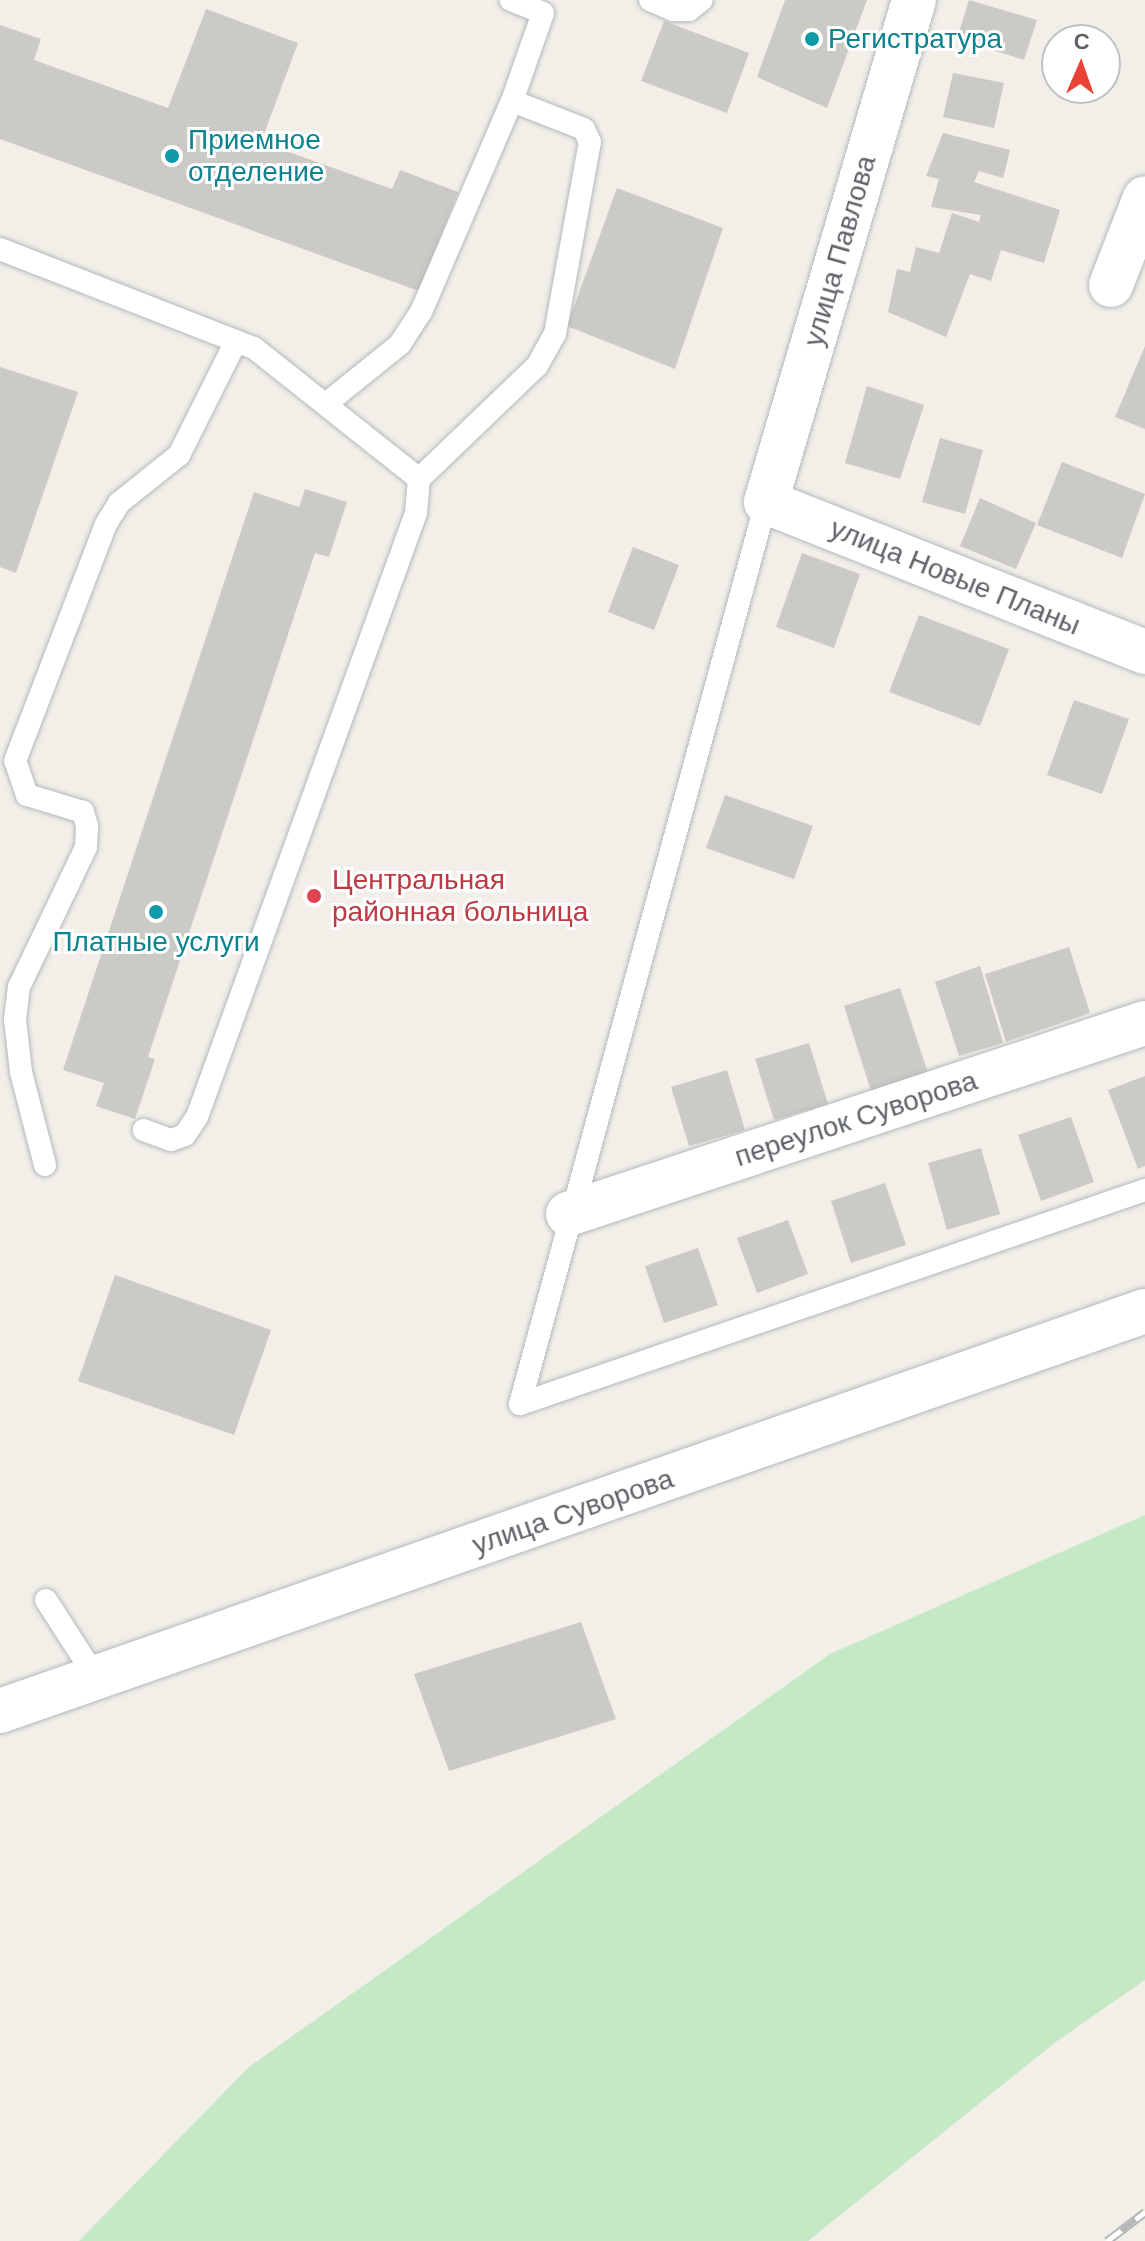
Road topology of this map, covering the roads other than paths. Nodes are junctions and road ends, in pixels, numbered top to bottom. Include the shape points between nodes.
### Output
1 (511, 0) edge
2 (650, 0) edge
3 (702, 0) edge
4 (914, 0) edge
5 (546, 7) edge
6 (512, 101) junction
7 (1145, 198) edge
8 (0, 249) edge
9 (1111, 285) dead end
10 (236, 341) junction
11 (327, 403) junction
12 (419, 479) junction
13 (766, 502) junction
14 (1145, 652) edge
15 (1145, 1023) edge
16 (144, 1130) dead end
17 (45, 1165) dead end
18 (1145, 1190) edge
19 (568, 1214) junction
20 (1145, 1311) edge
21 (46, 1600) dead end
22 (97, 1679) junction
23 (0, 1711) edge

1 - 5 lane
2 - 3 lane via 689,10
4 - 13 street, улица Павлова
5 - 6 lane
6 - 11 lane via 412,329
6 - 12 lane via 584,129 590,142 555,334 537,366
7 - 9 street
8 - 10 lane
10 - 11 lane
10 - 17 lane via 179,455 119,503 106,524 15,761 27,795 83,812 87,826 86,847 19,987 15,1019 21,1072
11 - 12 lane
12 - 16 lane via 416,513 197,1117 185,1135 171,1140
13 - 14 street, улица Новые Планы
13 - 19 lane
15 - 19 street, переулок Суворова
18 - 19 lane via 520,1404
20 - 22 street, улица Суворова
21 - 22 lane
22 - 23 street, улица Суворова

